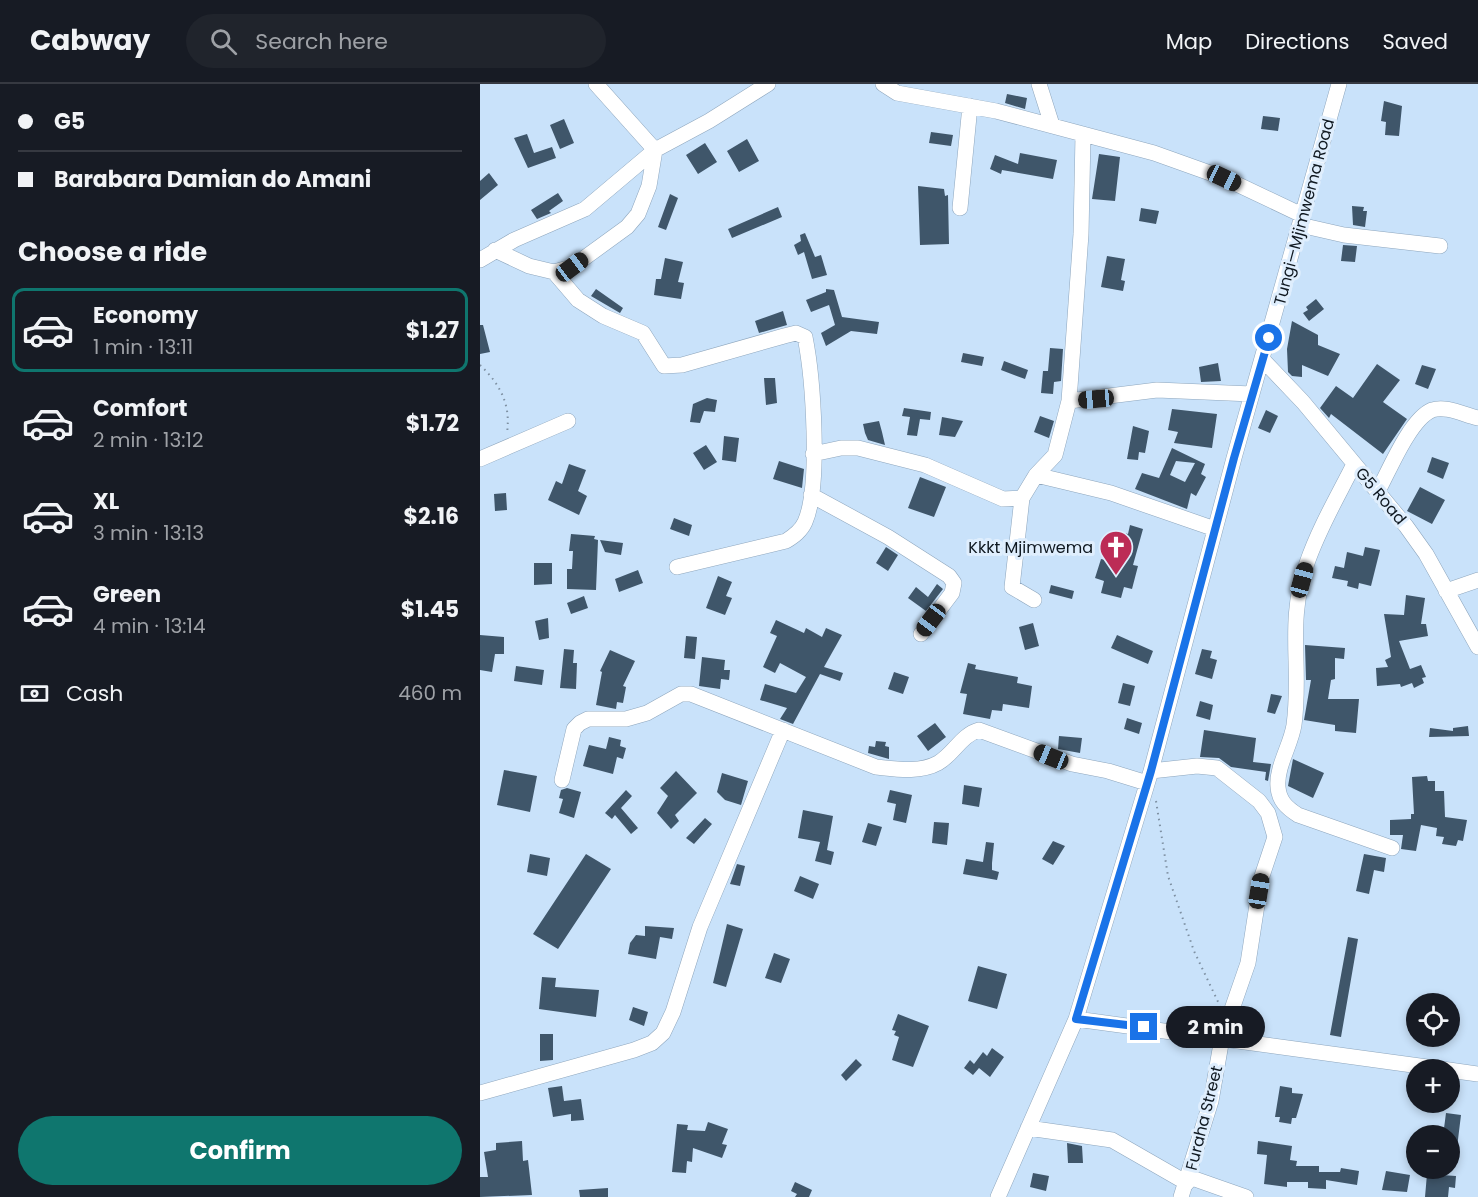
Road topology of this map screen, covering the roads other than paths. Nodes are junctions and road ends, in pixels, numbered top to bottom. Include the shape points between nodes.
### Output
1 (596, 84) edge
2 (768, 84) edge
3 (883, 84) edge
4 (1039, 84) edge
5 (1339, 84) edge
6 (970, 106) junction
7 (1052, 125) junction
8 (1083, 135) junction
9 (655, 150) junction
10 (960, 208) dead end
11 (1301, 220) junction
12 (1440, 246) dead end
13 (495, 250) junction
14 (480, 260) edge
15 (554, 272) junction
16 (1263, 360) junction
17 (1252, 394) junction
18 (1069, 401) junction
19 (1478, 418) edge
20 (568, 421) dead end
21 (813, 454) junction
22 (480, 459) edge
23 (1354, 464) junction
24 (1036, 476) junction
25 (1378, 491) junction
26 (811, 495) junction
27 (1022, 498) junction
28 (1215, 529) junction
29 (677, 567) dead end
30 (1478, 579) edge
31 (1446, 591) junction
32 (1034, 600) dead end
33 (921, 634) dead end
34 (1478, 647) edge
35 (783, 730) junction
36 (1149, 777) junction
37 (562, 780) dead end
38 (1392, 848) dead end
39 (1076, 1019) junction
40 (1222, 1038) junction
41 (1406, 1064) edge
42 (1460, 1072) edge
43 (1478, 1074) edge
44 (480, 1093) edge
45 (1028, 1128) junction
46 (1186, 1186) edge
47 (998, 1197) edge
48 (1246, 1197) edge

1 - 9 street
2 - 9 street
3 - 6 street via 897,93
4 - 7 street
5 - 11 street, Tungi—Mjimwema Road
6 - 7 street
6 - 10 street
7 - 8 street
8 - 11 street via 1154,153 1224,178
8 - 18 street via 1081,234
9 - 13 street via 585,209
9 - 15 street via 649,186 638,214 627,227 572,267
11 - 12 street via 1344,235
11 - 16 street, Tungi—Mjimwema Road
13 - 14 street
13 - 15 street via 529,266
15 - 21 street via 578,300 643,333 664,366 682,365 801,334 806,344 810,382
16 - 17 street, Tungi—Mjimwema Road
16 - 23 street, G5 Road
17 - 18 street via 1157,390
17 - 28 street, Tungi—Mjimwema Road
18 - 24 street via 1055,454
19 - 25 street via 1445,409 1432,410 1419,420
20 - 22 street
21 - 26 street
21 - 27 street via 858,448 925,465 1004,499
23 - 25 street, G5 Road
23 - 38 street via 1314,545 1298,597 1294,641 1296,700 1278,789 1286,808 1298,815
24 - 27 street
24 - 28 street via 1110,494
25 - 31 street, G5 Road via 1426,554
26 - 29 street via 805,524 786,541
26 - 33 street via 949,576 954,583 952,593
27 - 32 street via 1012,587
28 - 36 street, Tungi—Mjimwema Road
30 - 31 street
31 - 34 street, G5 Road
35 - 36 street via 876,767 905,770 939,762 971,732 987,731 1072,764
35 - 37 street via 691,694 681,694 647,713 580,723 574,729
35 - 44 street via 700,927 663,1033 634,1050
36 - 39 street, Tungi—Mjimwema Road
36 - 40 street, Furaha Street via 1197,766 1217,768 1259,801 1273,825 1275,837 1261,879 1248,963
39 - 40 street
39 - 45 street, Tungi—Mjimwema Road
40 - 41 street
40 - 46 street, Furaha Street via 1211,1101
42 - 43 street
45 - 46 street via 1112,1140
45 - 47 street, Tungi—Mjimwema Road
46 - 48 street

